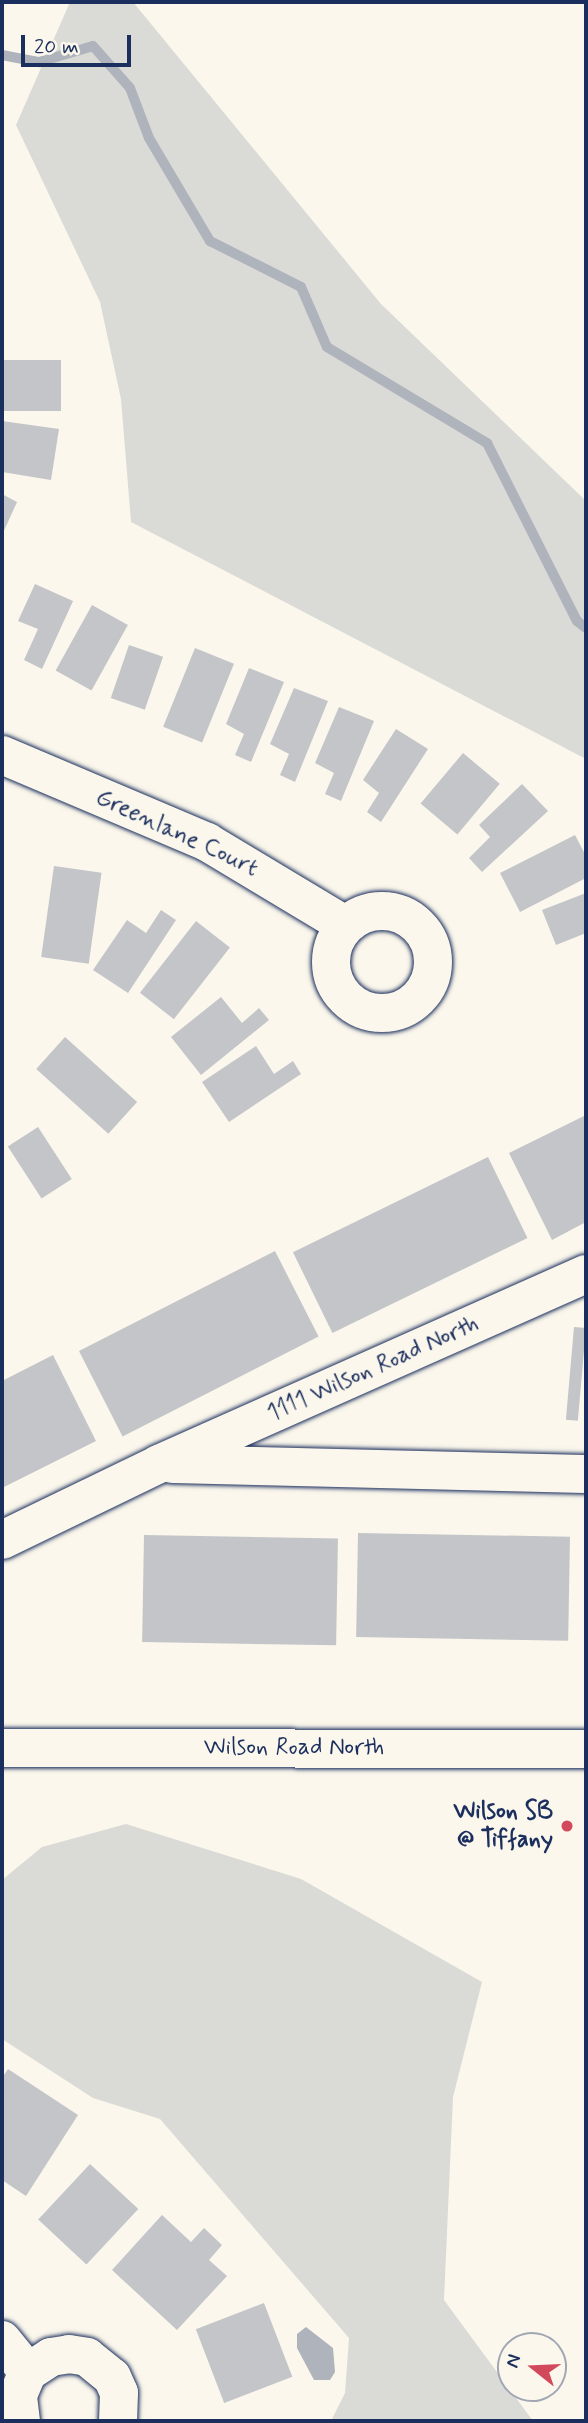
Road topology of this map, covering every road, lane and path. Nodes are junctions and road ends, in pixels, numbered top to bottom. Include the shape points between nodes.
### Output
1 (2, 755) edge
2 (345, 925) dead end
3 (586, 1274) edge
4 (159, 1464) junction
5 (586, 1474) edge
6 (2, 1540) edge
7 (2, 1748) edge
8 (586, 1749) edge
9 (2, 2340) edge
10 (28, 2372) junction
11 (21, 2421) edge
12 (118, 2421) edge

1 - 2 street, Greenlane Court via 207,842
3 - 4 street, 1111 Wilson Road North
4 - 5 street, 1111 Wilson Road North
4 - 6 street, 1111 Wilson Road North
7 - 8 street, Wilson Road North
9 - 10 street
10 - 11 street via 18,2395
10 - 12 street via 51,2357 87,2357 112,2377 119,2393

